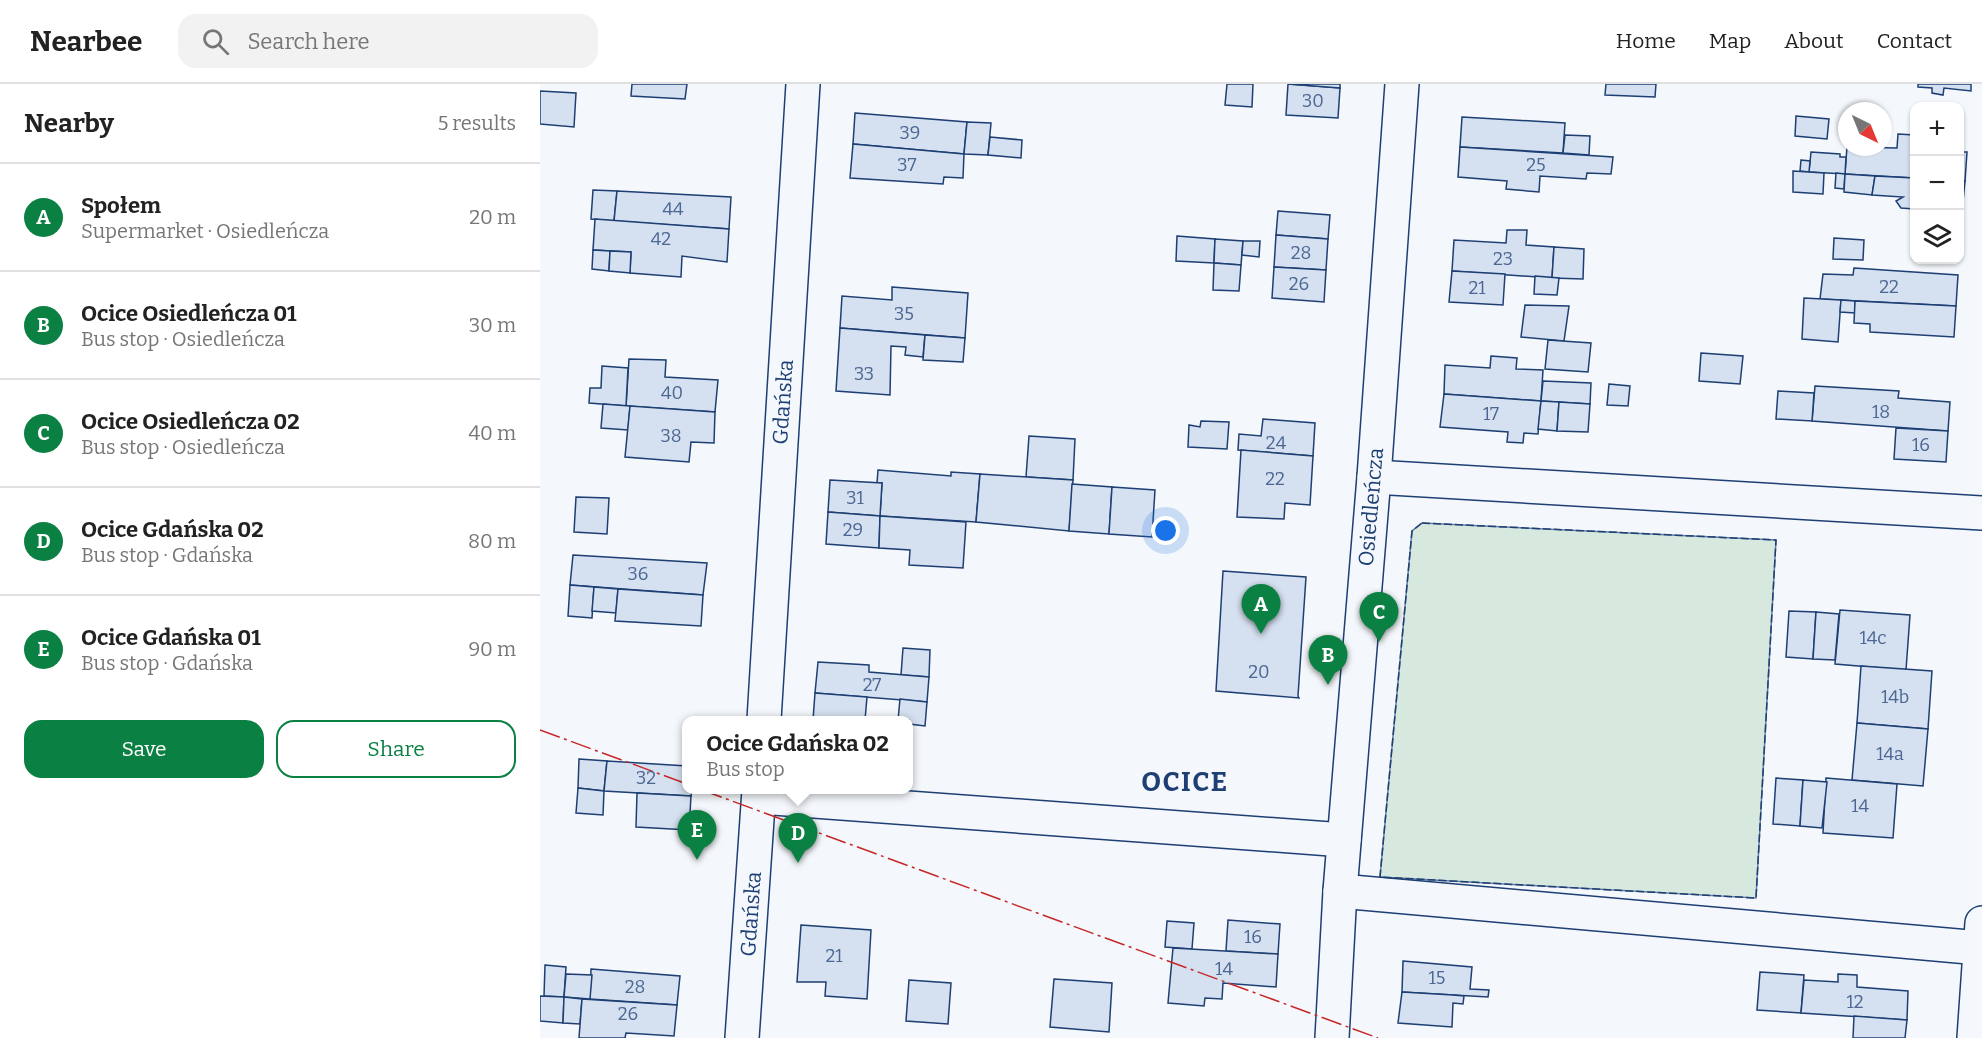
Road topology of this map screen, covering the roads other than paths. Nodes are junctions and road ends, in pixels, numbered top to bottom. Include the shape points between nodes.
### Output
1 (802, 84) edge
2 (1402, 84) edge
3 (1374, 477) junction
4 (1982, 513) edge
5 (764, 716) edge
6 (759, 794) edge
7 (771, 794) edge
8 (1344, 840) junction
9 (1340, 891) junction
10 (1981, 935) edge
11 (742, 1038) edge
12 (1332, 1038) edge
13 (1974, 1038) edge

1 - 5 street, Gdańska
2 - 3 street, Osiedleńcza
3 - 4 street
3 - 8 street, Osiedleńcza
6 - 11 street, Gdańska
7 - 8 street
8 - 9 street, Osiedleńcza
9 - 10 street
9 - 12 street, Osiedleńcza
10 - 13 street

